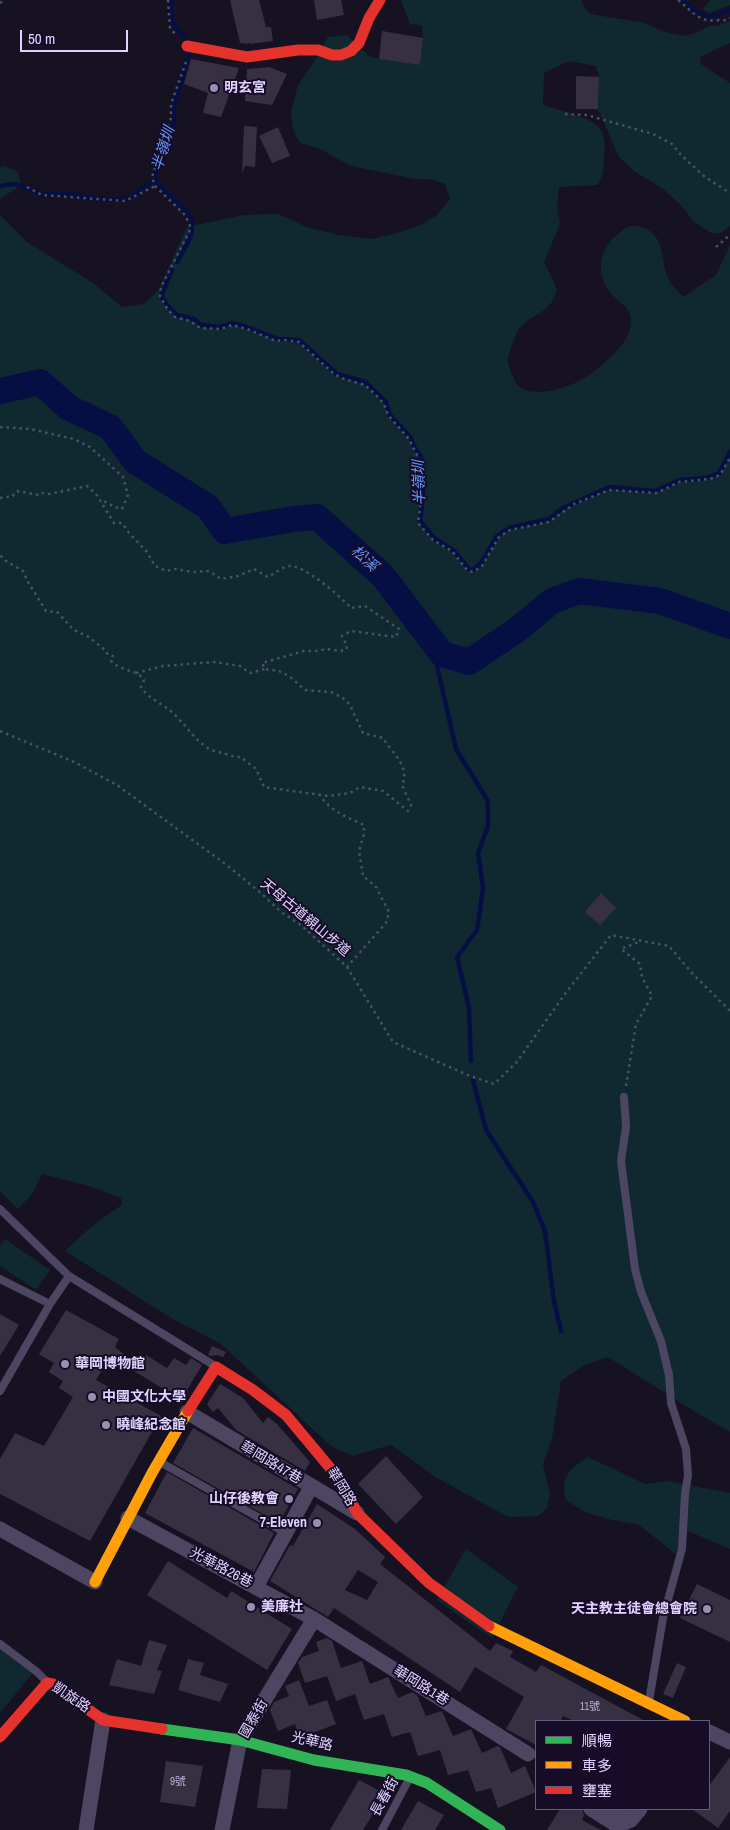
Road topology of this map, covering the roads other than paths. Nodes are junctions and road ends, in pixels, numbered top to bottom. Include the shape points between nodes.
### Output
1 (380, 0) edge
2 (187, 46) road end
3 (624, 1097) road end
4 (0, 1209) edge
5 (69, 1276) junction
6 (0, 1279) edge
7 (50, 1304) junction
8 (216, 1367) junction
9 (0, 1391) edge
10 (187, 1412) junction
11 (158, 1461) junction
12 (311, 1487) junction
13 (357, 1513) junction
14 (128, 1518) junction
15 (0, 1529) edge
16 (286, 1533) junction
17 (95, 1582) joint
18 (256, 1587) junction
19 (314, 1620) junction
20 (0, 1644) edge
21 (47, 1682) junction
22 (649, 1704) junction
23 (103, 1720) junction
24 (683, 1720) edge
25 (710, 1732) edge
26 (0, 1737) edge
27 (240, 1740) junction
28 (730, 1742) edge
29 (528, 1754) dead end
30 (411, 1776) junction
31 (593, 1810) edge
32 (616, 1810) edge
33 (636, 1814) edge
34 (86, 1830) edge
35 (222, 1830) edge
36 (382, 1830) edge
37 (500, 1830) edge

1 - 2 street via 360,43 341,54 298,50 246,57
3 - 22 lane via 626,1127 621,1161 634,1269 661,1341 669,1375 670,1403 686,1449 688,1475 682,1549 662,1618
4 - 5 lane
5 - 7 lane
5 - 8 lane
6 - 7 lane
7 - 9 lane
8 - 10 street
8 - 13 street, 華岡路 via 286,1415 340,1481
10 - 11 street
10 - 12 street, 華岡路47巷
11 - 14 street
11 - 16 lane
12 - 13 street, 華岡路47巷
12 - 16 street
13 - 22 street, 華岡路 via 429,1584 486,1624
14 - 17 street
14 - 18 street, 光華路26巷
15 - 17 street
16 - 18 street
18 - 19 street, 光華路26巷
19 - 27 street, 國泰街
19 - 29 street, 華岡路1巷
20 - 21 lane, 凱旋路
21 - 23 street, 凱旋路
21 - 26 street
22 - 24 street, 華岡路
23 - 27 street, 光華路
23 - 34 street, 凱旋路
25 - 28 street
27 - 30 street, 光華路 via 314,1760
27 - 35 street, 國泰街
30 - 36 lane, 長春街
30 - 37 street, 光華路
31 - 33 street via 618,1826
32 - 33 street

